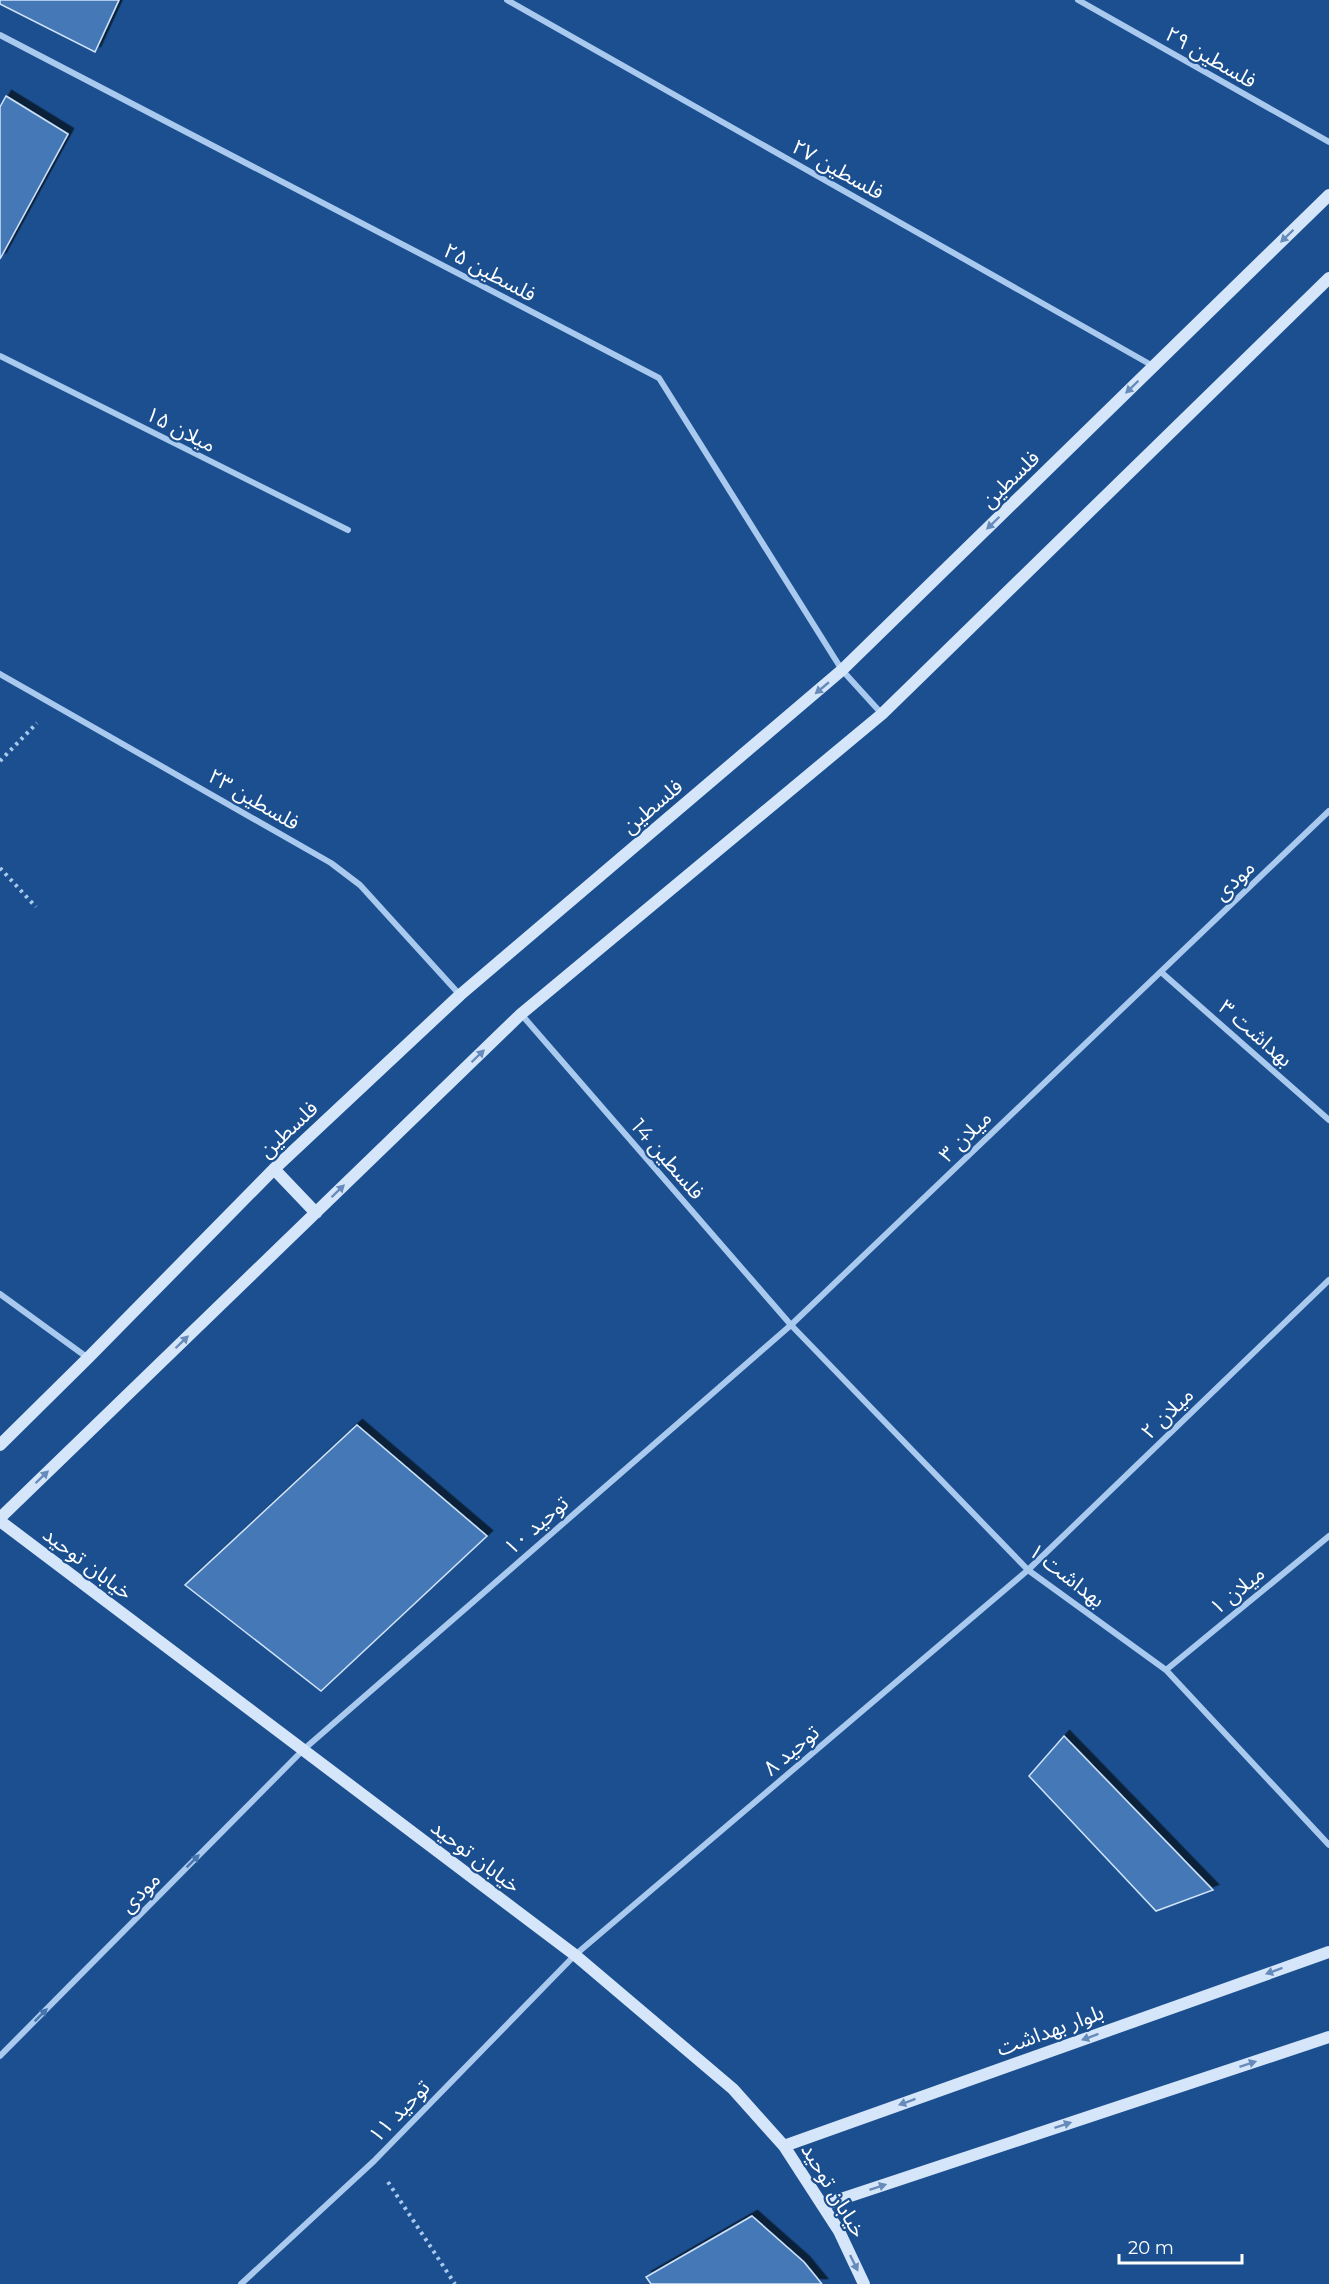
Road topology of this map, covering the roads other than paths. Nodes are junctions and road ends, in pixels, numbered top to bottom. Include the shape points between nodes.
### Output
1 (507, 0) edge
2 (1077, 0) edge
3 (0, 35) edge
4 (1329, 142) edge
5 (1329, 195) edge
6 (1329, 278) edge
7 (0, 356) edge
8 (1154, 366) junction
9 (348, 531) dead end
10 (842, 670) junction
11 (0, 674) edge
12 (882, 714) junction
13 (1329, 812) edge
14 (1161, 972) junction
15 (460, 994) junction
16 (521, 1014) junction
17 (1329, 1120) edge
18 (274, 1169) junction
19 (316, 1213) junction
20 (1329, 1280) edge
21 (0, 1294) edge
22 (791, 1325) junction
23 (88, 1358) junction
24 (0, 1445) edge
25 (0, 1519) edge
26 (1329, 1536) edge
27 (1028, 1569) junction
28 (1166, 1670) junction
29 (303, 1750) junction
30 (1329, 1845) edge
31 (1329, 1952) edge
32 (575, 1955) junction
33 (1329, 2037) edge
34 (0, 2056) edge
35 (784, 2146) junction
36 (823, 2205) junction
37 (241, 2284) edge
38 (864, 2284) edge

1 - 8 street, فلسطین ۲۷
2 - 4 street, فلسطین ۲۹
3 - 10 street, فلسطین ۲۵ via 659,378
5 -> 8 street, فلسطین
6 - 12 street
7 - 9 street, میلان ۱۵
8 -> 10 street, فلسطین
10 - 12 street, فلسطین ۲۵
10 -> 15 street, فلسطین
11 - 15 street, فلسطین ۲۳ via 331,863 360,885
12 - 16 street
13 - 14 street, مودی
14 - 17 street, بهداشت ۳
14 - 22 street, میلان ۳
15 - 18 street, فلسطین
19 -> 16 street
16 - 22 street, فلسطین 14
18 - 19 street
18 - 23 street, فلسطین
25 -> 19 street
20 - 27 street, میلان ۲
21 - 23 street
22 - 27 street, بهداشت ۱
22 - 29 street, توحید ۱۰
23 - 24 street, فلسطین
25 - 29 street, خیابان توحید
26 - 28 street, میلان ۱
27 - 28 street, بهداشت ۱
27 - 32 street, توحید ۸
28 - 30 street, بهداشت ۱
29 - 32 street, خیابان توحید
34 -> 29 street, مودی
31 -> 35 street, بلوار بهداشت
32 - 35 street, خیابان توحید via 733,2089
32 - 37 street, توحید ۱۱ via 374,2161
36 -> 33 street
35 - 36 street, خیابان توحید
36 -> 38 street, خیابان توحید

